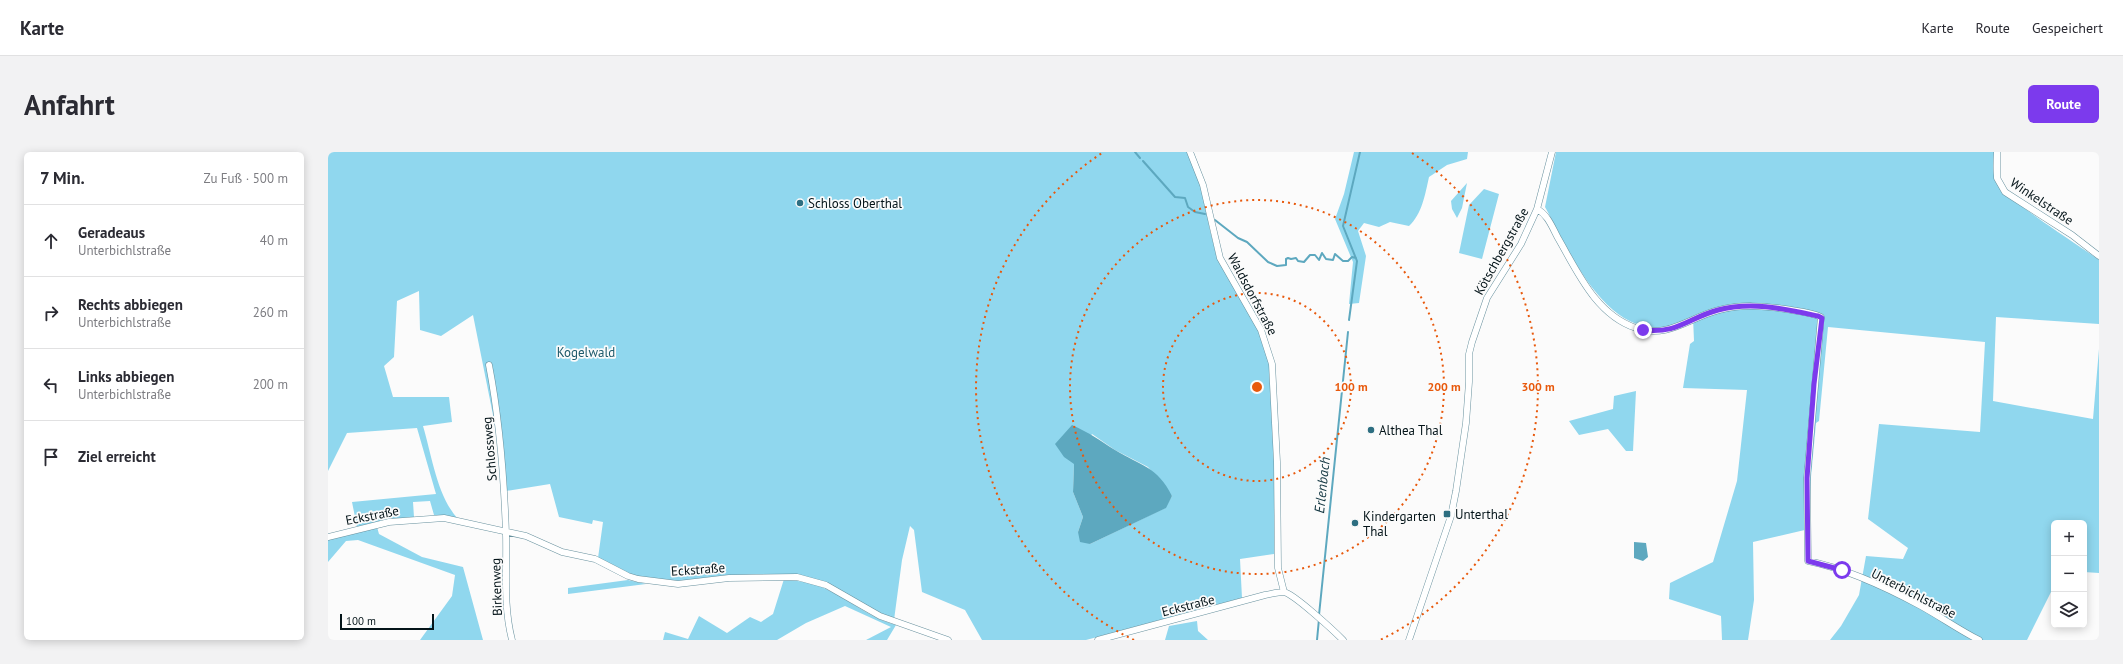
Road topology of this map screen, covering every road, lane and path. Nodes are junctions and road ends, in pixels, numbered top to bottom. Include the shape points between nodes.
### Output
1 (1190, 152) edge
2 (1552, 152) edge
3 (1998, 152) edge
4 (1537, 210) junction
5 (2099, 256) edge
6 (489, 365) dead end
7 (506, 532) junction
8 (328, 537) edge
9 (1284, 592) junction
10 (512, 640) edge
11 (948, 640) edge
12 (1098, 640) edge
13 (1342, 640) edge
14 (1409, 640) edge
15 (1980, 640) edge

1 - 9 street, Waldsdorfstraße via 1203,185 1220,258 1261,330 1272,364 1277,462 1278,568
2 - 4 street, Kötschbergstraße
3 - 5 street, Winkelstraße via 1997,178 2005,192 2072,234
4 - 14 street, Kötschbergstraße via 1521,244 1487,298 1472,342 1469,354 1466,424 1451,516
4 - 15 street, Unterbichlstraße via 1547,217 1580,278 1594,297 1611,313 1634,327 1654,331 1671,330 1719,310 1752,305 1821,317 1807,478 1808,561 1833,566 1870,581 1921,606
6 - 7 street, Schlossweg via 499,420
7 - 8 street, Eckstraße via 449,519 429,518 389,522
7 - 10 street, Birkenweg via 505,590
7 - 11 street, Eckstraße via 526,536 562,552 595,559 628,576 657,582 678,584 766,576 797,577 826,585 880,616
9 - 12 street, Eckstraße
9 - 13 street via 1315,615

